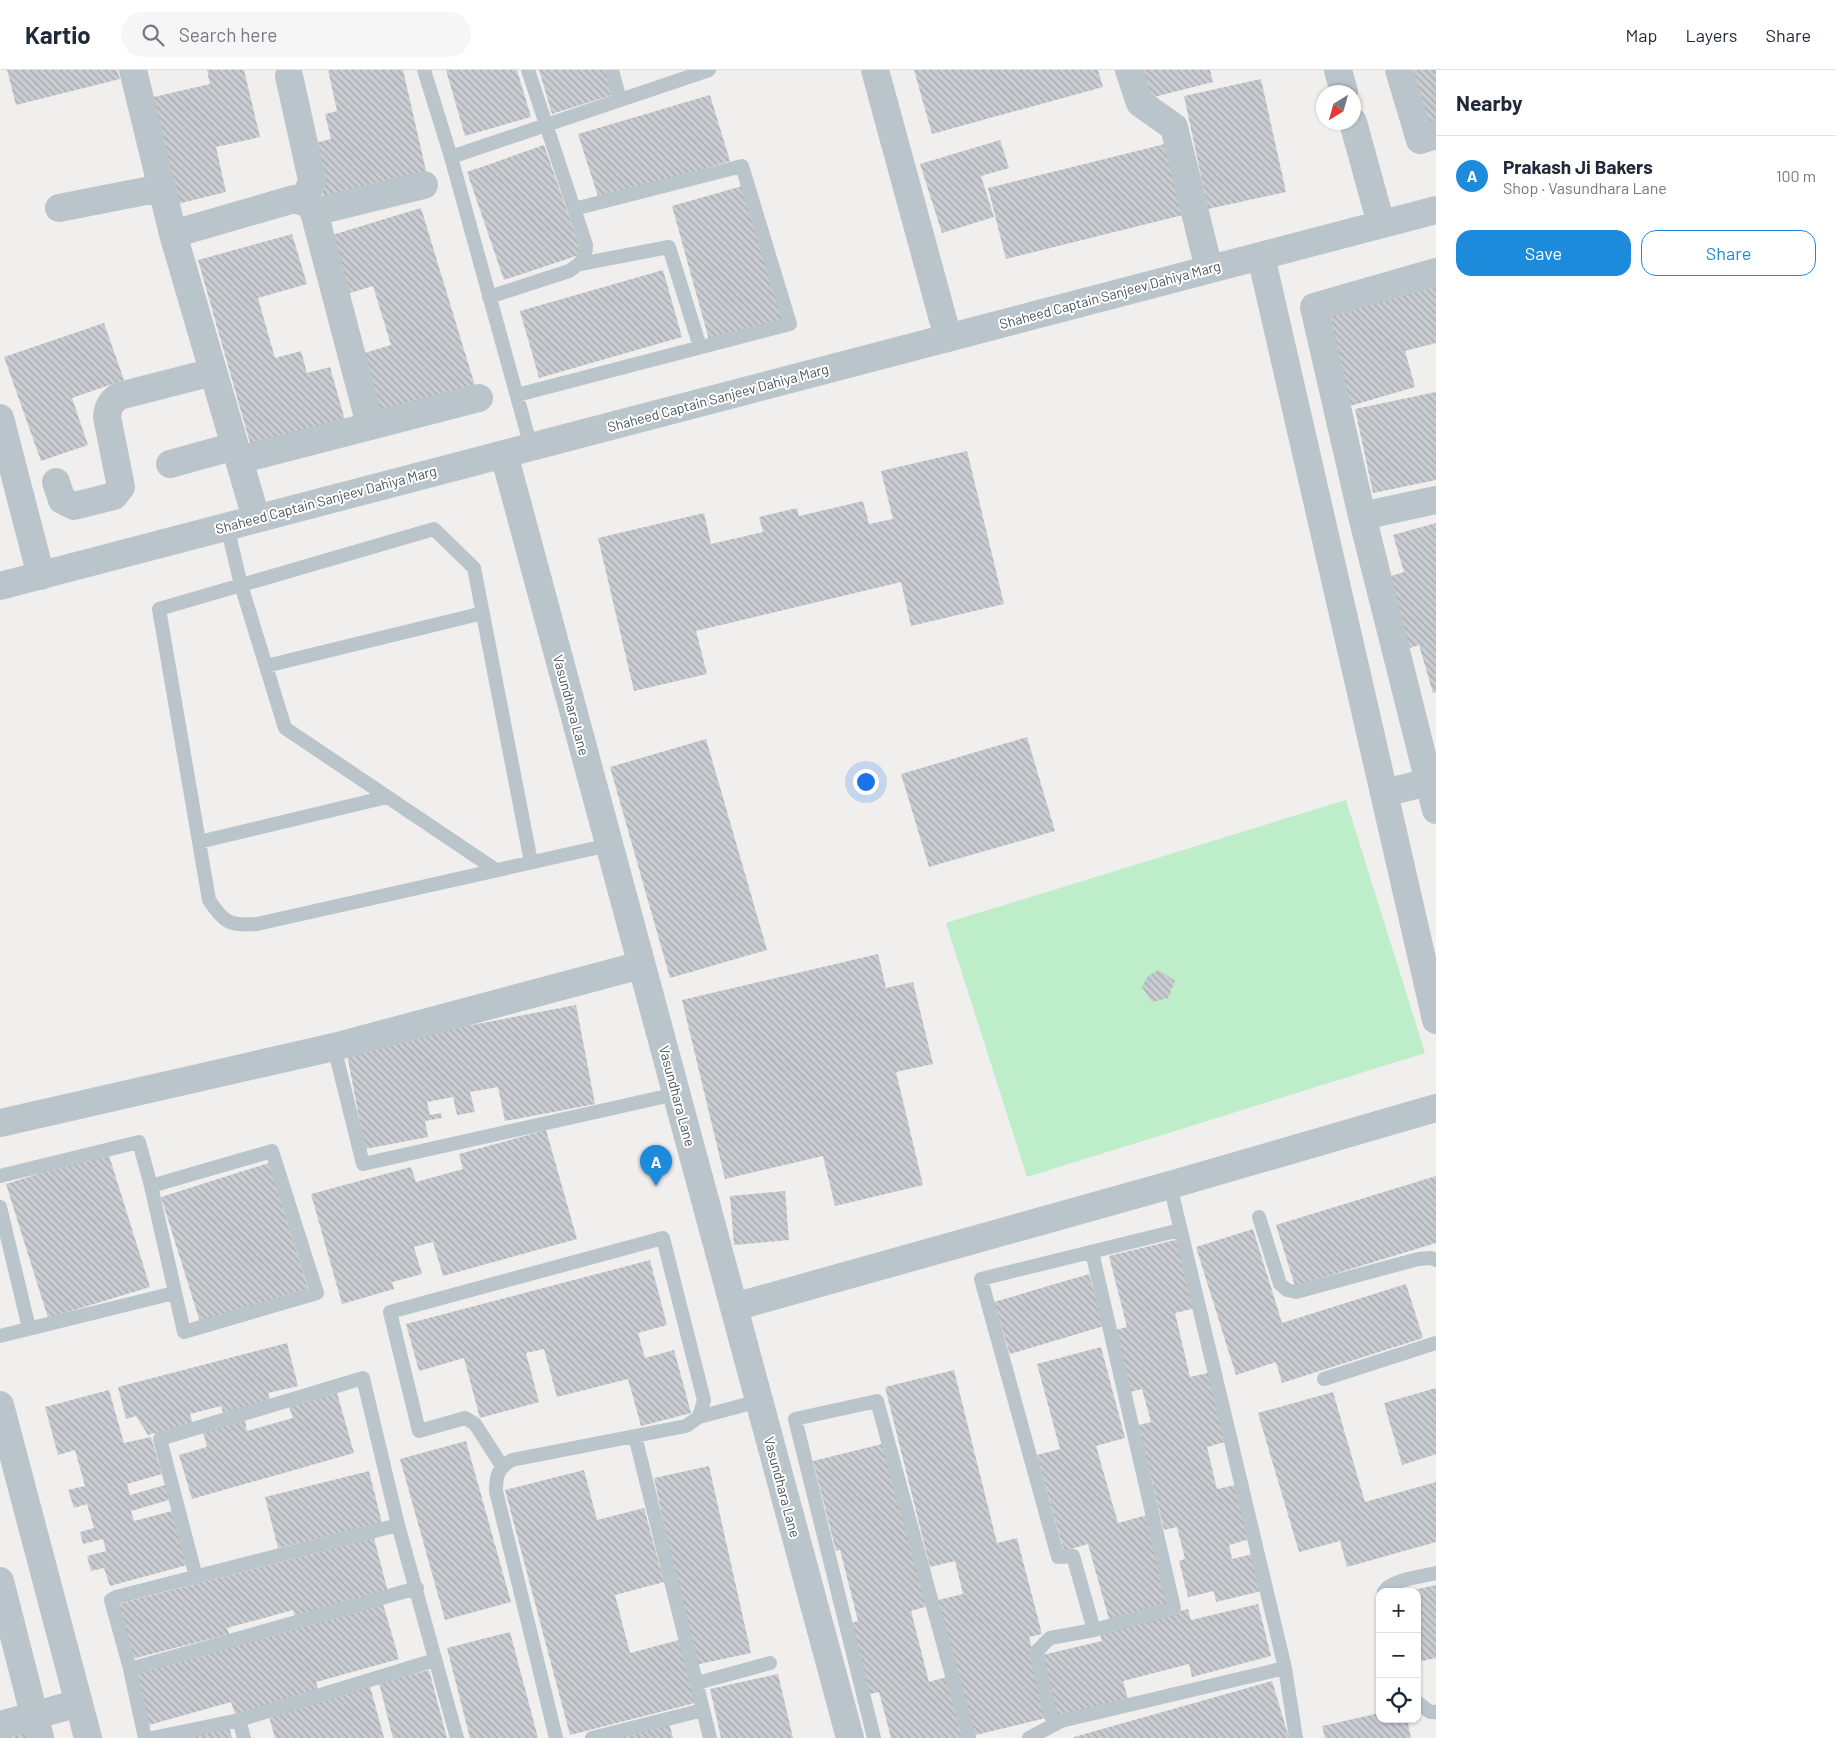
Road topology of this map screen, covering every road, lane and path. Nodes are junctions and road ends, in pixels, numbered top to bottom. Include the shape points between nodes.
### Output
1 (133, 70) edge
2 (424, 70) edge
3 (528, 70) edge
4 (612, 70) edge
5 (708, 70) edge
6 (875, 70) edge
7 (1129, 70) edge
8 (1338, 70) edge
9 (1398, 70) edge
10 (289, 76) dead end
11 (1342, 85) edge
12 (620, 100) junction
13 (546, 125) junction
14 (1355, 130) edge
15 (1436, 136) edge
16 (451, 157) junction
17 (424, 185) dead end
18 (161, 188) junction
19 (308, 207) junction
20 (59, 208) dead end
21 (574, 209) junction
22 (1436, 210) edge
23 (1381, 224) junction
24 (173, 234) junction
25 (1261, 256) junction
26 (580, 264) junction
27 (1209, 269) junction
28 (1436, 272) edge
29 (489, 297) junction
30 (948, 338) junction
31 (700, 347) junction
32 (213, 372) junction
33 (516, 395) junction
34 (479, 398) dead end
35 (0, 418) edge
36 (370, 426) junction
37 (531, 447) junction
38 (237, 453) junction
39 (504, 454) junction
40 (170, 464) dead end
41 (56, 482) dead end
42 (1436, 500) edge
43 (1362, 516) junction
44 (256, 518) junction
45 (227, 526) junction
46 (42, 576) junction
47 (241, 585) junction
48 (0, 586) edge
49 (483, 613) junction
50 (266, 666) junction
51 (1429, 782) junction
52 (1384, 793) junction
53 (387, 797) junction
54 (1436, 810) edge
55 (199, 842) junction
56 (609, 845) junction
57 (531, 862) junction
58 (496, 870) junction
59 (641, 965) junction
60 (1436, 1020) edge
61 (334, 1047) junction
62 (676, 1094) junction
63 (1436, 1108) edge
64 (0, 1124) edge
65 (0, 1176) edge
66 (1170, 1185) junction
67 (151, 1186) junction
68 (0, 1207) edge
69 (1259, 1218) dead end
70 (1180, 1230) junction
71 (1092, 1252) junction
72 (1436, 1260) edge
73 (174, 1293) junction
74 (734, 1307) junction
75 (29, 1328) junction
76 (0, 1336) edge
77 (1436, 1343) edge
78 (1324, 1379) dead end
79 (759, 1401) junction
80 (0, 1405) edge
81 (699, 1417) junction
82 (635, 1436) junction
83 (502, 1466) junction
84 (398, 1525) junction
85 (1436, 1573) edge
86 (196, 1577) junction
87 (0, 1582) edge
88 (417, 1588) junction
89 (1386, 1588) edge
90 (1094, 1630) junction
91 (435, 1660) junction
92 (770, 1663) dead end
93 (1285, 1668) junction
94 (130, 1669) junction
95 (696, 1683) junction
96 (79, 1703) junction
97 (1421, 1705) edge
98 (703, 1710) junction
99 (1436, 1712) edge
100 (239, 1720) junction
101 (1053, 1724) junction
102 (0, 1725) edge
103 (37, 1727) edge
104 (88, 1738) edge
105 (145, 1738) edge
106 (152, 1738) edge
107 (244, 1738) edge
108 (457, 1738) edge
109 (556, 1738) edge
110 (592, 1738) edge
111 (710, 1738) edge
112 (850, 1738) edge
113 (874, 1738) edge
114 (969, 1738) edge
115 (1029, 1738) edge
116 (1296, 1738) edge

1 - 18 street
2 - 16 lane
3 - 13 lane
4 - 12 lane
5 - 12 lane
6 - 30 street
7 - 27 street via 1140,103 1174,127
8 - 11 street
9 - 15 street via 1420,140
10 - 19 street via 312,180
12 - 13 lane
13 - 16 lane
13 - 21 lane
14 - 23 street
16 - 29 lane
17 - 19 street
18 - 20 street
18 - 24 street
19 - 24 street via 294,198
19 - 36 street
21 - 26 lane via 586,245 586,256
21 - 31 lane via 742,166 790,324
22 - 23 street, Shaheed Captain Sanjeev Dahiya Marg
23 - 25 street, Shaheed Captain Sanjeev Dahiya Marg
24 - 32 street
25 - 27 street, Shaheed Captain Sanjeev Dahiya Marg
25 - 52 street
26 - 29 lane via 569,271
26 - 31 lane via 669,247
27 - 30 street, Shaheed Captain Sanjeev Dahiya Marg
28 - 43 street via 1314,307
29 - 33 lane
30 - 37 street, Shaheed Captain Sanjeev Dahiya Marg
31 - 33 lane
32 - 38 street
32 - 41 street via 113,400 107,417 121,488 114,496 74,506 62,500
33 - 37 lane
34 - 36 street
35 - 46 street
36 - 38 street
37 - 39 street, Shaheed Captain Sanjeev Dahiya Marg
38 - 40 street
38 - 44 street
39 - 44 street, Shaheed Captain Sanjeev Dahiya Marg
39 - 56 street, Vasundhara Lane
42 - 43 street
43 - 51 street
44 - 45 street, Shaheed Captain Sanjeev Dahiya Marg
45 - 46 street, Shaheed Captain Sanjeev Dahiya Marg
45 - 47 lane
46 - 48 street, Shaheed Captain Sanjeev Dahiya Marg
47 - 49 lane via 434,529 474,568
47 - 50 lane
47 - 55 lane via 159,609
49 - 50 lane
49 - 57 lane
50 - 53 lane via 285,728
51 - 52 street
51 - 54 street
52 - 60 street
53 - 55 lane
53 - 58 lane
55 - 58 lane via 209,900 220,917 238,925 257,924
56 - 57 lane
56 - 59 street, Vasundhara Lane
57 - 58 lane
59 - 61 street
59 - 62 street, Vasundhara Lane
61 - 62 lane via 363,1164
61 - 64 street
62 - 74 street, Vasundhara Lane
63 - 66 street
65 - 67 lane via 139,1142
66 - 70 lane
66 - 74 street
67 - 73 lane
67 - 73 lane via 272,1151 317,1293 184,1332
68 - 75 lane
69 - 72 lane via 1280,1284 1286,1290 1296,1292 1418,1259
70 - 71 lane
70 - 93 lane
71 - 90 lane via 1174,1608
71 - 90 lane via 981,1279 1058,1557 1073,1556
73 - 75 lane
74 - 79 street, Vasundhara Lane
75 - 76 lane
77 - 78 lane
79 - 81 lane
79 - 112 street, Vasundhara Lane
80 - 96 street
81 - 82 lane via 686,1426
81 - 83 lane via 704,1400 663,1238 390,1312 418,1431 465,1418 475,1424
82 - 83 lane via 512,1460
82 - 95 lane
83 - 109 lane via 496,1478 496,1491
84 - 86 lane
84 - 86 lane via 363,1378 160,1439
84 - 88 lane
85 - 89 lane via 1392,1583
86 - 94 lane via 111,1600
87 - 103 street
88 - 91 lane
88 - 94 lane
90 - 101 lane via 1050,1638 1036,1652
91 - 100 lane
91 - 108 lane
92 - 95 lane
93 - 101 lane
93 - 116 lane
94 - 105 lane
95 - 98 lane
96 - 103 street
96 - 104 street
97 - 99 lane via 1430,1712
98 - 110 lane
98 - 111 lane
100 - 106 lane
100 - 107 lane
101 - 115 lane
102 - 103 street
113 - 114 lane via 795,1419 877,1401

